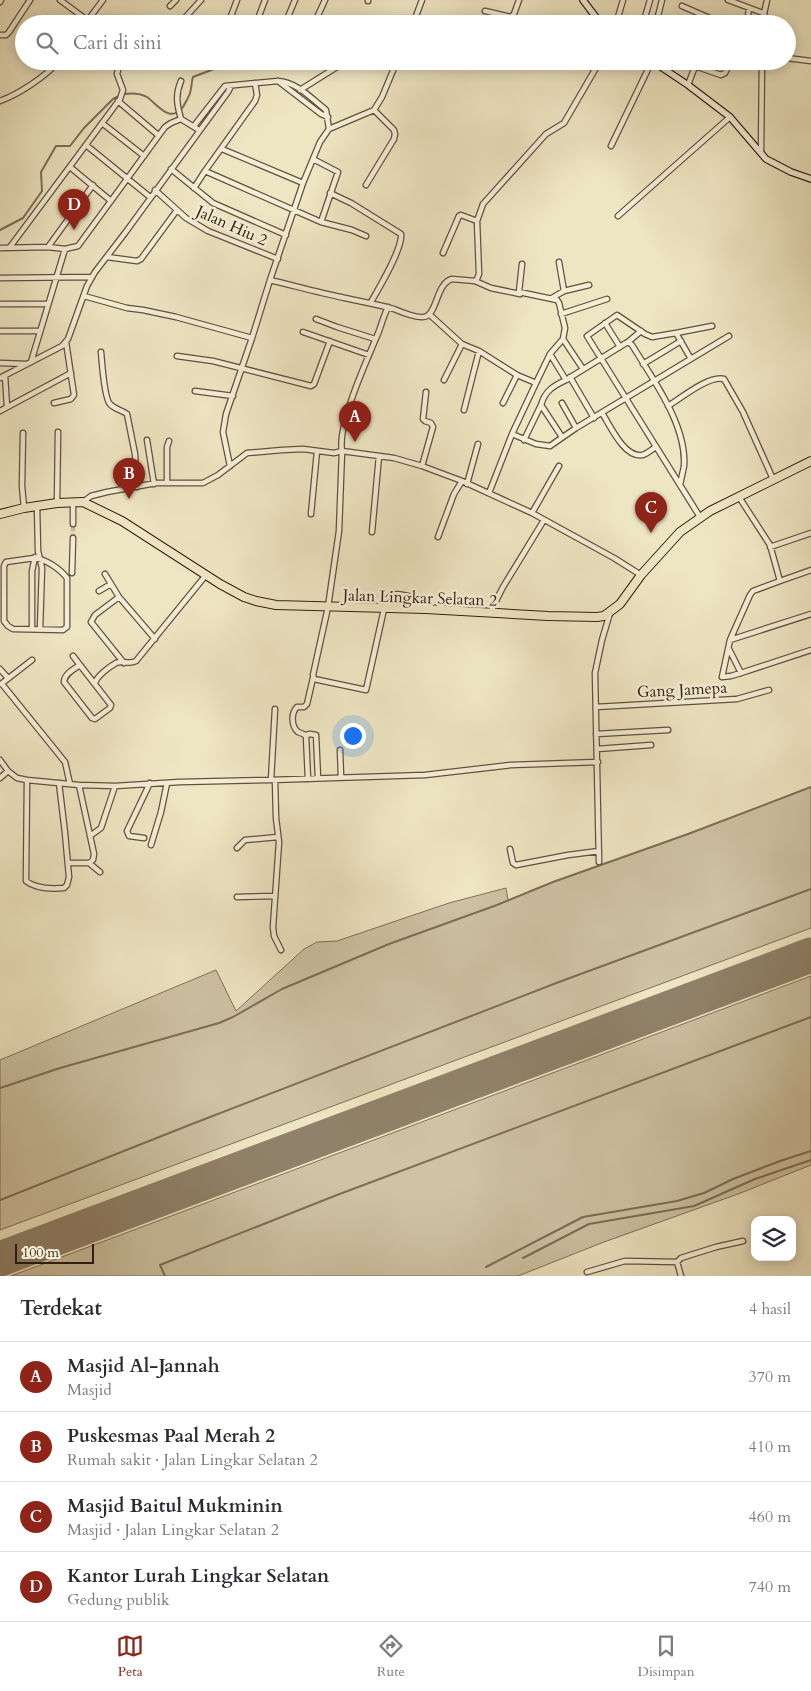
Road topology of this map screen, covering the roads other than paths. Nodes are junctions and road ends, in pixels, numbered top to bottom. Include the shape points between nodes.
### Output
1 (30, 0) edge
2 (60, 0) edge
3 (103, 0) edge
4 (176, 0) edge
5 (201, 0) edge
6 (238, 0) edge
7 (265, 0) edge
8 (295, 0) edge
9 (325, 0) edge
10 (422, 0) edge
11 (519, 0) edge
12 (583, 0) edge
13 (623, 0) edge
14 (650, 0) edge
15 (662, 0) edge
16 (728, 0) edge
17 (767, 0) edge
18 (170, 6) dead end
19 (682, 6) dead end
20 (749, 8) junction
21 (485, 11) dead end
22 (764, 14) joint
23 (20, 15) edge
24 (78, 15) edge
25 (91, 15) edge
26 (187, 15) edge
27 (232, 15) edge
28 (259, 15) edge
29 (289, 15) edge
30 (318, 15) edge
31 (416, 15) edge
32 (502, 15) edge
33 (513, 15) edge
34 (594, 15) edge
35 (619, 15) edge
36 (646, 15) edge
37 (658, 15) edge
38 (700, 15) edge
39 (748, 15) edge
40 (15, 23) edge
41 (0, 35) edge
42 (796, 59) edge
43 (811, 61) edge
44 (49, 70) edge
45 (118, 70) edge
46 (332, 70) edge
47 (393, 70) edge
48 (595, 70) edge
49 (648, 70) edge
50 (666, 70) edge
51 (694, 70) edge
52 (710, 70) edge
53 (727, 70) edge
54 (762, 70) edge
55 (181, 81) dead end
56 (278, 81) junction
57 (255, 82) junction
58 (688, 85) junction
59 (231, 86) junction
60 (300, 90) junction
61 (119, 100) junction
62 (0, 101) edge
63 (374, 110) junction
64 (181, 117) junction
65 (328, 117) junction
66 (730, 117) junction
67 (102, 123) junction
68 (194, 126) junction
69 (329, 129) junction
70 (199, 130) junction
71 (158, 135) junction
72 (86, 145) junction
73 (611, 146) dead end
74 (222, 150) junction
75 (761, 152) junction
76 (144, 156) junction
77 (313, 159) junction
78 (70, 167) junction
79 (171, 169) junction
80 (205, 171) junction
81 (127, 179) junction
82 (811, 179) edge
83 (303, 184) junction
84 (366, 184) dead end
85 (93, 185) junction
86 (194, 188) junction
87 (155, 190) junction
88 (330, 194) junction
89 (150, 197) junction
90 (111, 201) junction
91 (177, 210) junction
92 (294, 210) junction
93 (618, 216) dead end
94 (477, 221) junction
95 (320, 222) junction
96 (286, 236) junction
97 (366, 236) dead end
98 (10, 247) junction
99 (48, 247) junction
100 (0, 248) edge
101 (65, 249) junction
102 (442, 253) dead end
103 (107, 257) junction
104 (278, 259) junction
105 (558, 262) dead end
106 (522, 264) dead end
107 (56, 276) junction
108 (92, 277) junction
109 (0, 278) edge
110 (270, 280) junction
111 (475, 281) junction
112 (589, 284) dead end
113 (564, 291) junction
114 (520, 294) junction
115 (84, 296) junction
116 (552, 298) junction
117 (607, 299) dead end
118 (371, 302) junction
119 (0, 304) edge
120 (48, 304) junction
121 (388, 307) junction
122 (561, 314) junction
123 (430, 315) junction
124 (316, 319) dead end
125 (605, 323) junction
126 (712, 326) dead end
127 (0, 331) edge
128 (40, 331) junction
129 (641, 331) junction
130 (303, 332) dead end
131 (676, 333) junction
132 (729, 336) dead end
133 (252, 338) junction
134 (563, 338) junction
135 (375, 339) junction
136 (330, 341) junction
137 (681, 341) junction
138 (66, 342) junction
139 (628, 342) junction
140 (462, 344) junction
141 (620, 347) junction
142 (479, 351) junction
143 (102, 352) dead end
144 (550, 354) junction
145 (177, 356) dead end
146 (368, 356) junction
147 (602, 359) junction
148 (691, 359) junction
149 (0, 363) edge
150 (29, 363) junction
151 (643, 364) junction
152 (243, 368) junction
153 (583, 369) junction
154 (71, 373) junction
155 (517, 375) junction
156 (2, 377) edge
157 (568, 378) junction
158 (444, 380) dead end
159 (653, 381) junction
160 (536, 383) junction
161 (195, 391) dead end
162 (426, 392) dead end
163 (233, 396) junction
164 (626, 398) junction
165 (54, 403) dead end
166 (502, 403) dead end
167 (562, 403) dead end
168 (541, 405) junction
169 (668, 406) junction
170 (7, 407) junction
171 (464, 410) dead end
172 (0, 411) edge
173 (602, 413) junction
174 (594, 418) junction
175 (576, 428) junction
176 (58, 432) dead end
177 (23, 433) dead end
178 (512, 434) junction
179 (562, 437) junction
180 (147, 440) dead end
181 (524, 440) junction
182 (169, 441) dead end
183 (478, 444) dead end
184 (656, 447) junction
185 (317, 451) junction
186 (342, 451) junction
187 (379, 456) junction
188 (811, 461) edge
189 (230, 466) junction
190 (422, 466) junction
191 (559, 466) dead end
192 (773, 479) junction
193 (462, 481) junction
194 (167, 483) junction
195 (154, 484) junction
196 (467, 484) junction
197 (680, 485) junction
198 (137, 487) junction
199 (489, 493) junction
200 (739, 496) junction
201 (73, 501) junction
202 (58, 502) junction
203 (83, 502) junction
204 (38, 506) junction
205 (24, 508) junction
206 (532, 513) junction
207 (0, 514) edge
208 (312, 514) dead end
209 (700, 517) junction
210 (544, 520) junction
211 (72, 524) tunnel mouth
212 (372, 532) dead end
213 (811, 533) edge
214 (438, 537) dead end
215 (72, 538) tunnel mouth
216 (770, 547) junction
217 (38, 551) junction
218 (34, 558) junction
219 (40, 559) junction
220 (32, 567) junction
221 (42, 568) junction
222 (811, 570) edge
223 (72, 573) dead end
224 (104, 574) dead end
225 (206, 575) junction
226 (641, 575) junction
227 (780, 581) junction
228 (111, 584) junction
229 (100, 591) dead end
230 (119, 597) junction
231 (413, 597) dead end
232 (328, 607) junction
233 (381, 609) junction
234 (490, 613) junction
235 (610, 613) junction
236 (811, 614) edge
237 (32, 628) junction
238 (40, 629) junction
239 (155, 639) junction
240 (730, 640) junction
241 (729, 649) junction
242 (811, 650) edge
243 (73, 656) dead end
244 (32, 660) dead end
245 (124, 662) junction
246 (80, 665) junction
247 (0, 669) edge
248 (741, 673) junction
249 (8, 678) junction
250 (313, 678) junction
251 (95, 683) junction
252 (1, 684) edge
253 (769, 690) dead end
254 (596, 707) junction
255 (275, 709) dead end
256 (668, 730) dead end
257 (596, 734) junction
258 (306, 735) junction
259 (651, 745) dead end
260 (597, 749) junction
261 (340, 750) dead end
262 (0, 760) edge
263 (598, 762) junction
264 (8, 771) junction
265 (341, 777) junction
266 (0, 778) edge
267 (318, 778) junction
268 (308, 779) junction
269 (27, 780) junction
270 (273, 780) junction
271 (59, 783) junction
272 (150, 783) junction
273 (167, 783) junction
274 (70, 784) junction
275 (79, 785) junction
276 (115, 786) junction
277 (90, 836) junction
278 (278, 837) junction
279 (144, 838) dead end
280 (151, 845) dead end
281 (238, 848) dead end
282 (510, 850) dead end
283 (598, 851) junction
284 (599, 862) dead end
285 (68, 863) junction
286 (89, 863) junction
287 (100, 872) dead end
288 (275, 896) junction
289 (237, 897) dead end
290 (281, 950) dead end
291 (743, 1241) dead end
292 (676, 1262) junction
293 (587, 1272) dead end
294 (681, 1276) edge

1 - 23 street
2 - 24 street
3 - 25 street
4 - 18 street
5 - 26 street
6 - 27 street
7 - 28 street
8 - 29 street
9 - 30 street
10 - 31 street
11 - 33 street
12 - 34 street
13 - 35 street
14 - 36 street
15 - 37 street
16 - 20 street
17 - 22 street
19 - 38 street
20 - 22 street
20 - 39 street
21 - 32 street
40 - 41 street via 6,35
42 - 43 street
44 - 62 street
45 - 61 street via 123,90
46 - 60 street
47 - 63 street
48 - 94 street via 564,123 546,134 483,204
49 - 73 street
50 - 58 street
51 - 58 street
52 - 53 street via 721,75
54 - 75 street
55 - 64 street via 176,100
56 - 57 street
56 - 60 street
56 - 65 street
57 - 59 street
57 - 74 street via 257,98
58 - 66 street
59 - 68 street via 221,89
59 - 70 street
60 - 65 street via 326,110
61 - 67 street
61 - 71 street
63 - 69 street
63 - 84 street via 395,134
64 - 68 street
64 - 71 street
65 - 69 street
66 - 75 street
66 - 93 street
67 - 72 street
67 - 76 street
68 - 70 street
69 - 77 street
70 - 79 street
71 - 76 street
72 - 78 street
72 - 81 street
74 - 80 street
74 - 83 street
75 - 82 street via 778,166
76 - 81 street
77 - 83 street
77 - 88 street via 338,172
78 - 85 street
78 - 98 street
79 - 86 street
79 - 87 street
80 - 86 street
80 - 92 street
81 - 89 street
81 - 90 street
83 - 92 street
85 - 90 street
85 - 99 street
86 - 96 street via 213,203
87 - 89 street
87 - 91 street, Jalan Hiu 2
88 - 95 street
88 - 118 street via 401,234 394,259
89 - 103 street
90 - 101 street via 78,246
91 - 103 street via 140,259
91 - 104 street, Jalan Hiu 2 via 208,231
92 - 95 street
92 - 96 street
94 - 102 street via 459,216
94 - 111 street via 479,274
95 - 97 street
96 - 104 street
98 - 99 street
98 - 100 street
99 - 101 street
101 - 107 street
103 - 108 street
104 - 110 street
105 - 113 street
106 - 114 street
107 - 108 street
107 - 109 street
107 - 120 street
108 - 115 street
110 - 118 street
110 - 133 street
111 - 114 street
111 - 123 street via 448,280
112 - 113 street
113 - 116 street
114 - 116 street
115 - 133 street
115 - 138 street
116 - 122 street via 559,303
117 - 122 street
118 - 121 street
119 - 120 street
120 - 128 street
121 - 123 street via 412,316
121 - 135 street
122 - 134 street via 565,328
123 - 140 street
124 - 135 street
125 - 129 street via 617,315
125 - 141 street
125 - 147 street via 588,336
126 - 131 street
127 - 128 street
128 - 150 street
129 - 131 street via 652,337
129 - 139 street
130 - 136 street
131 - 137 street
132 - 148 street
133 - 152 street
134 - 144 street
134 - 153 street
135 - 146 street
136 - 146 street
136 - 152 street via 311,386
137 - 148 street
137 - 151 street
138 - 150 street
138 - 154 street
139 - 141 street
139 - 151 street
140 - 142 street
140 - 158 street
141 - 147 street
142 - 155 street
142 - 171 street
143 - 198 street via 106,398 112,406 127,414
144 - 157 street
144 - 160 street
145 - 152 street
146 - 186 street via 345,421 340,445
147 - 153 street
147 - 164 street
148 - 159 street
149 - 150 street
150 - 156 street
151 - 159 street
152 - 163 street
153 - 157 street
154 - 165 street via 73,397
154 - 170 street
155 - 160 street
155 - 166 street
156 - 170 street
157 - 168 street via 552,386 543,396
157 - 174 street
159 - 164 street
159 - 169 street
160 - 178 street
161 - 163 street
162 - 190 street via 423,418 432,427
163 - 189 street via 223,432
164 - 173 street
164 - 184 street
167 - 175 street
168 - 179 street
168 - 181 street
169 - 192 street via 703,384 724,379 743,412
169 - 197 street via 684,457
170 - 172 street
173 - 174 street
173 - 184 street via 630,453 643,455
174 - 175 street
175 - 179 street
176 - 202 street
177 - 205 street
178 - 181 street
178 - 199 street
179 - 181 street via 550,446
180 - 195 street
182 - 194 street
183 - 196 street
184 - 197 street
185 - 186 street
185 - 189 street via 247,453
185 - 208 street
186 - 187 street
186 - 232 street via 339,531
187 - 190 street
187 - 212 street
188 - 192 highway
189 - 194 street via 203,483
190 - 193 street
191 - 206 street
192 - 200 highway
193 - 196 street
193 - 214 street
194 - 195 street
195 - 198 street
196 - 199 street
197 - 209 street
198 - 203 street via 91,496
199 - 206 street
200 - 209 highway
200 - 216 street
201 - 202 highway, Jalan Lingkar Selatan 2
201 - 203 highway, Jalan Lingkar Selatan 2
201 - 211 street
202 - 204 highway, Jalan Lingkar Selatan 2
203 - 225 highway, Jalan Lingkar Selatan 2 via 122,521
204 - 205 highway, Jalan Lingkar Selatan 2
204 - 217 street
205 - 207 highway, Jalan Lingkar Selatan 2
206 - 210 street
209 - 226 highway via 680,532
210 - 226 street
210 - 234 street via 502,587
213 - 216 street
215 - 223 street
216 - 227 street
217 - 218 street
217 - 219 street
218 - 219 street
218 - 220 street
218 - 237 street via 6,562 4,566 4,621 13,629
219 - 221 street
219 - 238 street via 68,579 66,627 62,630
220 - 221 street
220 - 237 street
221 - 238 street
222 - 227 street
224 - 228 street
225 - 232 highway, Jalan Lingkar Selatan 2 via 256,601
225 - 239 street
226 - 235 highway
227 - 240 street via 750,594
228 - 229 street
228 - 230 street
230 - 239 street
230 - 245 street via 95,615 91,622
231 - 233 street via 393,594
232 - 233 highway, Jalan Lingkar Selatan 2
232 - 250 street
233 - 234 highway, Jalan Lingkar Selatan 2
233 - 250 street via 366,690
234 - 235 highway, Jalan Lingkar Selatan 2 via 597,617
235 - 254 street via 595,673
236 - 240 street
237 - 238 street
239 - 245 street via 136,661 131,664
240 - 241 street
241 - 248 street
241 - 248 street via 722,676
242 - 248 street
243 - 246 street
244 - 249 street
245 - 251 street via 116,663
246 - 251 street
246 - 251 street via 64,678 64,682 95,719 111,706
247 - 249 street
249 - 252 street
250 - 258 street via 307,704 293,711 295,727
252 - 274 street via 65,762
253 - 254 street, Gang Jamepa via 737,698
254 - 257 street
255 - 270 street
256 - 257 street
257 - 260 street
258 - 267 street via 316,735
258 - 268 street
259 - 260 street
260 - 263 street
261 - 265 street
262 - 264 street
263 - 265 street via 511,765 425,775
263 - 283 street
264 - 266 street
264 - 269 street
265 - 267 street
267 - 268 street
268 - 270 street
269 - 271 street
269 - 285 street via 26,881 42,888 64,888 68,880
270 - 273 street
270 - 278 street
271 - 274 street
271 - 285 street
272 - 273 street
272 - 276 street
272 - 279 street via 127,832 129,836
273 - 280 street
274 - 275 street
275 - 276 street
275 - 277 street
276 - 277 street via 103,823
277 - 286 street via 94,857
278 - 281 street via 249,839
278 - 288 street
282 - 283 street via 516,865
283 - 284 street
285 - 286 street
286 - 287 street
288 - 289 street
288 - 290 street via 274,936
291 - 292 street
292 - 293 street via 634,1260
292 - 294 street

